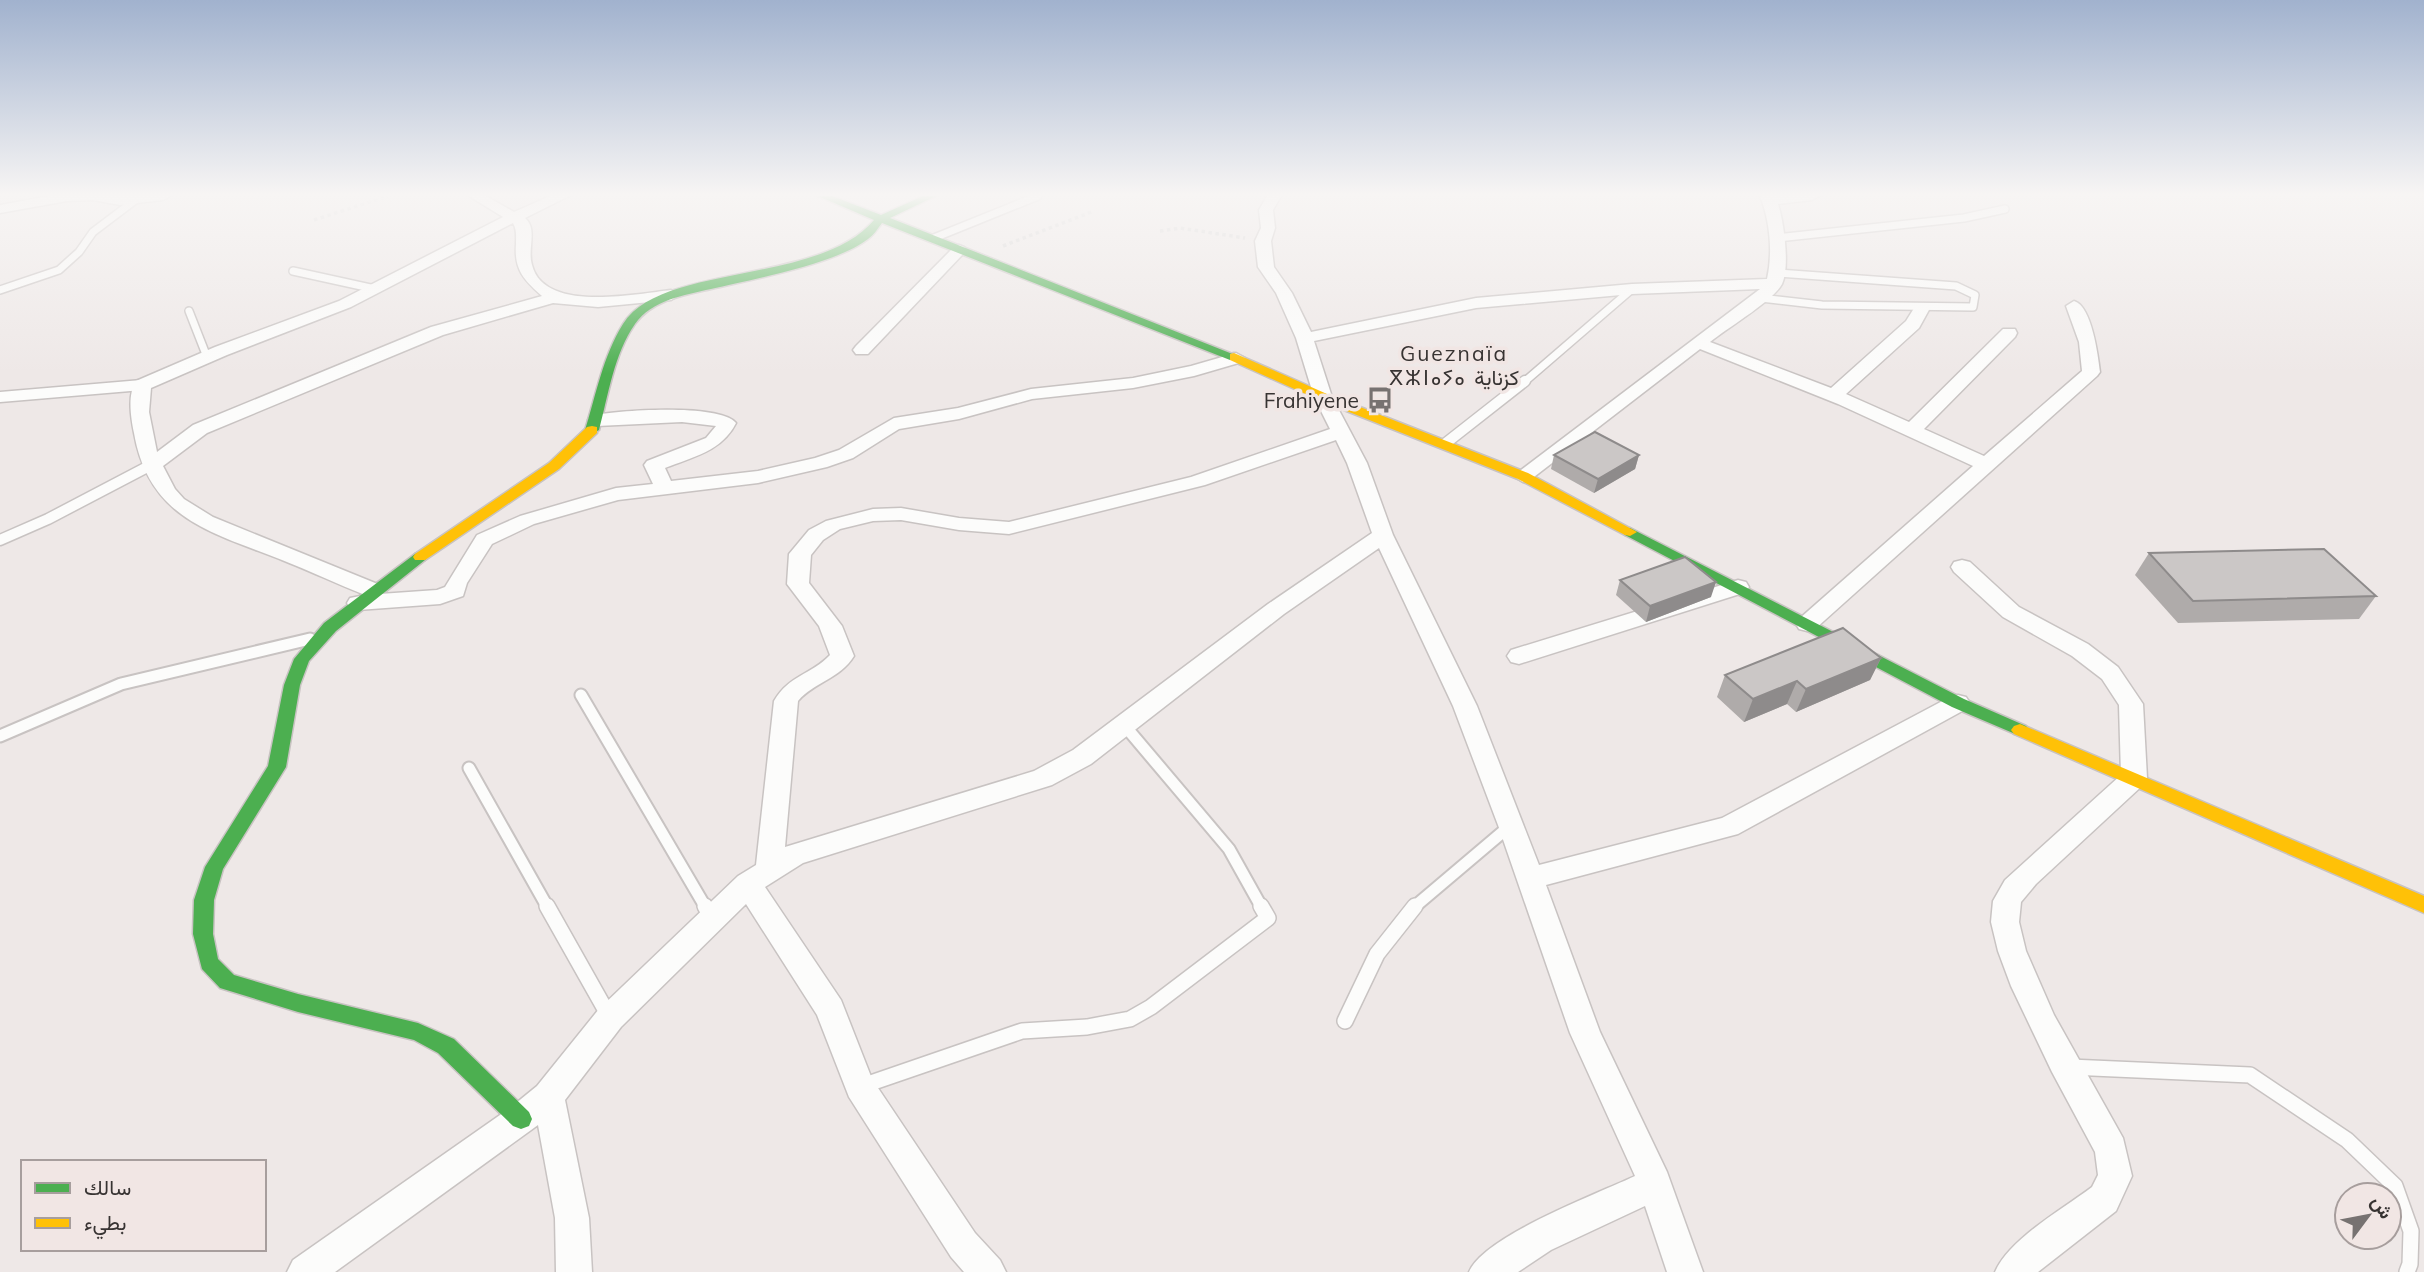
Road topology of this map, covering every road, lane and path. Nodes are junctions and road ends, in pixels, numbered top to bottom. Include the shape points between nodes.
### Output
1 (75, 255) edge
2 (440, 255) edge
3 (523, 255) edge
4 (823, 255) edge
5 (954, 255) edge
6 (972, 255) edge
7 (980, 255) edge
8 (1265, 255) edge
9 (1777, 255) edge
10 (976, 257) junction
11 (293, 271) dead end
12 (1776, 278) junction
13 (375, 289) junction
14 (1632, 289) junction
15 (0, 290) edge
16 (671, 295) junction
17 (552, 298) junction
18 (1761, 298) junction
19 (2074, 306) dead end
20 (1922, 308) junction
21 (189, 311) dead end
22 (2009, 333) dead end
23 (1304, 338) junction
24 (1698, 343) junction
25 (862, 350) dead end
26 (207, 357) junction
27 (1236, 358) junction
28 (142, 385) junction
29 (1833, 396) junction
30 (0, 397) edge
31 (1323, 397) junction
32 (597, 420) junction
33 (1912, 430) junction
34 (1341, 432) junction
35 (1446, 443) junction
36 (153, 464) junction
37 (1987, 465) junction
38 (1523, 476) junction
39 (664, 487) junction
40 (1383, 535) junction
41 (0, 540) edge
42 (1962, 567) dead end
43 (1738, 587) junction
44 (365, 597) junction
45 (1807, 624) junction
46 (319, 636) junction
47 (1519, 656) dead end
48 (581, 695) dead end
49 (1958, 702) junction
50 (1125, 726) junction
51 (0, 736) edge
52 (469, 768) dead end
53 (2134, 778) junction
54 (1511, 825) junction
55 (758, 876) junction
56 (1530, 878) junction
57 (2424, 905) edge
58 (713, 919) junction
59 (610, 1018) junction
60 (1345, 1021) dead end
61 (2067, 1067) junction
62 (860, 1087) junction
63 (548, 1096) junction
64 (521, 1119) junction
65 (1655, 1184) junction
66 (305, 1272) edge
67 (574, 1272) edge
68 (988, 1272) edge
69 (1487, 1272) edge
70 (1685, 1272) edge
71 (2013, 1272) edge
72 (2407, 1272) edge

1 - 15 lane via 59,270
2 - 13 street
3 - 17 street via 531,281
4 - 16 street via 798,266
5 - 25 street
6 - 10 street
7 - 10 path
8 - 23 street via 1266,267 1284,293
9 - 12 street
10 - 27 street
11 - 13 lane
12 - 14 street
12 - 18 street
12 - 20 lane via 1956,286 1975,295 1973,307
13 - 26 street via 316,317
14 - 23 street via 1476,303
14 - 35 lane
16 - 17 street via 598,302
16 - 32 street via 648,304 625,332 606,374
17 - 36 street via 437,331 200,429
18 - 20 lane
18 - 24 street
19 - 37 street via 2088,342 2091,372
20 - 29 street via 1913,324
21 - 26 lane
22 - 33 street
23 - 31 street
24 - 29 street
24 - 38 street
26 - 28 street
27 - 31 street
27 - 39 street via 1157,378 1031,394 894,424 846,454 758,477
28 - 30 lane
28 - 36 street via 139,410
29 - 33 street
31 - 34 street
31 - 35 street
32 - 39 street via 694,417 727,423 713,442 654,465
32 - 44 street via 587,437 564,458
33 - 37 street
34 - 40 street
34 - 55 street via 1198,481 1009,528 901,514 873,515 833,525 816,535 800,554 798,584 820,610 842,656 832,667 796,686 786,701
35 - 38 street
36 - 41 lane
36 - 44 street via 167,493 197,517
37 - 45 street
38 - 43 street
39 - 44 street via 603,498 527,520 484,540 454,591 440,597
40 - 50 street via 1276,609
40 - 54 street via 1465,706
42 - 53 street via 2011,612 2080,650 2110,673 2131,704
43 - 45 street
43 - 47 street
44 - 46 street
45 - 49 street
46 - 51 lane via 121,684
46 - 64 street via 291,683 284,749 277,767 214,867 202,934 209,963 227,982 418,1032 446,1046
48 - 58 lane
49 - 53 street
49 - 56 street via 1729,827
50 - 55 street via 1043,778 794,855
50 - 62 lane via 1229,849 1268,918 1130,1019 1022,1031
52 - 59 lane
53 - 57 street
53 - 61 street via 2029,874 2002,912 2022,980
54 - 56 street
54 - 60 lane via 1446,876 1390,933
55 - 58 street
55 - 62 street via 830,1009
56 - 65 street via 1585,1032
58 - 59 street
59 - 63 street
61 - 71 street via 2110,1149 2115,1176 2104,1199
61 - 72 lane via 2250,1075 2347,1140 2395,1186 2411,1231
62 - 68 street via 963,1245
63 - 64 street
63 - 67 street via 572,1218
64 - 66 street
65 - 69 street via 1539,1238
65 - 70 street

